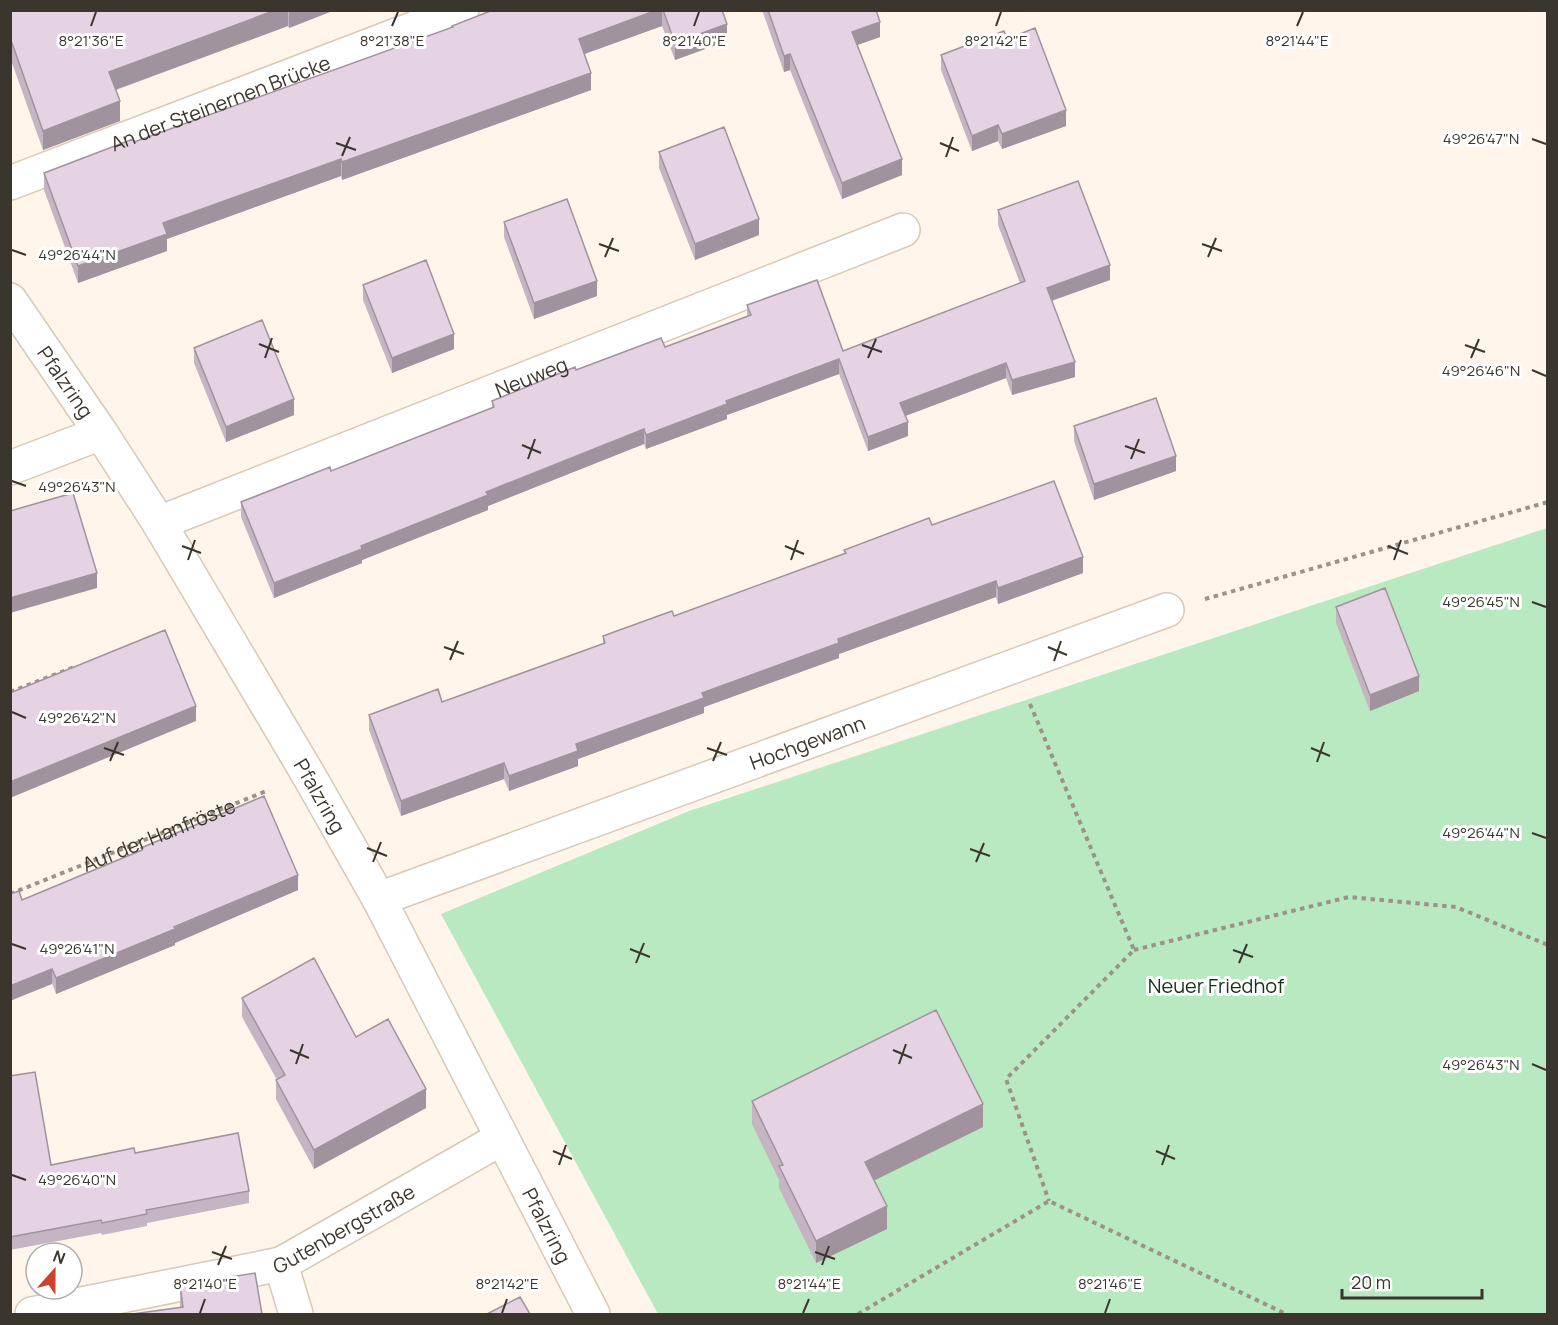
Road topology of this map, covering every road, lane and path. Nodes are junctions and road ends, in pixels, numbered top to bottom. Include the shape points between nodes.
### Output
1 (462, 10) edge
2 (10, 183) edge
3 (903, 230) dead end
4 (10, 300) edge
5 (101, 433) junction
6 (10, 468) edge
7 (1548, 502) edge
8 (159, 523) junction
9 (1167, 610) joint
10 (85, 663) edge
11 (1014, 666) junction
12 (10, 692) edge
13 (308, 774) junction
14 (10, 894) edge
15 (379, 899) junction
16 (1548, 945) edge
17 (1134, 950) junction
18 (502, 1138) junction
19 (1049, 1201) junction
20 (281, 1264) junction
21 (32, 1314) edge
22 (296, 1314) edge
23 (593, 1314) edge
24 (858, 1314) edge
25 (1286, 1314) edge

1 - 2 street, An der Steinernen Brücke
3 - 8 street, Neuweg
4 - 5 street, Pfalzring
5 - 6 street
5 - 8 street, Pfalzring
7 - 9 path
8 - 13 street, Pfalzring
9 - 11 street, Hochgewann
10 - 12 path
11 - 15 street, Hochgewann
11 - 17 path
13 - 14 path, Auf der Hanfröste
13 - 15 street, Pfalzring
15 - 18 street, Pfalzring
16 - 17 path via 1456,907 1349,897
17 - 19 path via 1005,1079
18 - 20 street, Gutenbergstraße
18 - 23 street, Pfalzring
19 - 24 path
19 - 25 path
20 - 21 street, Gutenbergstraße
20 - 22 street

